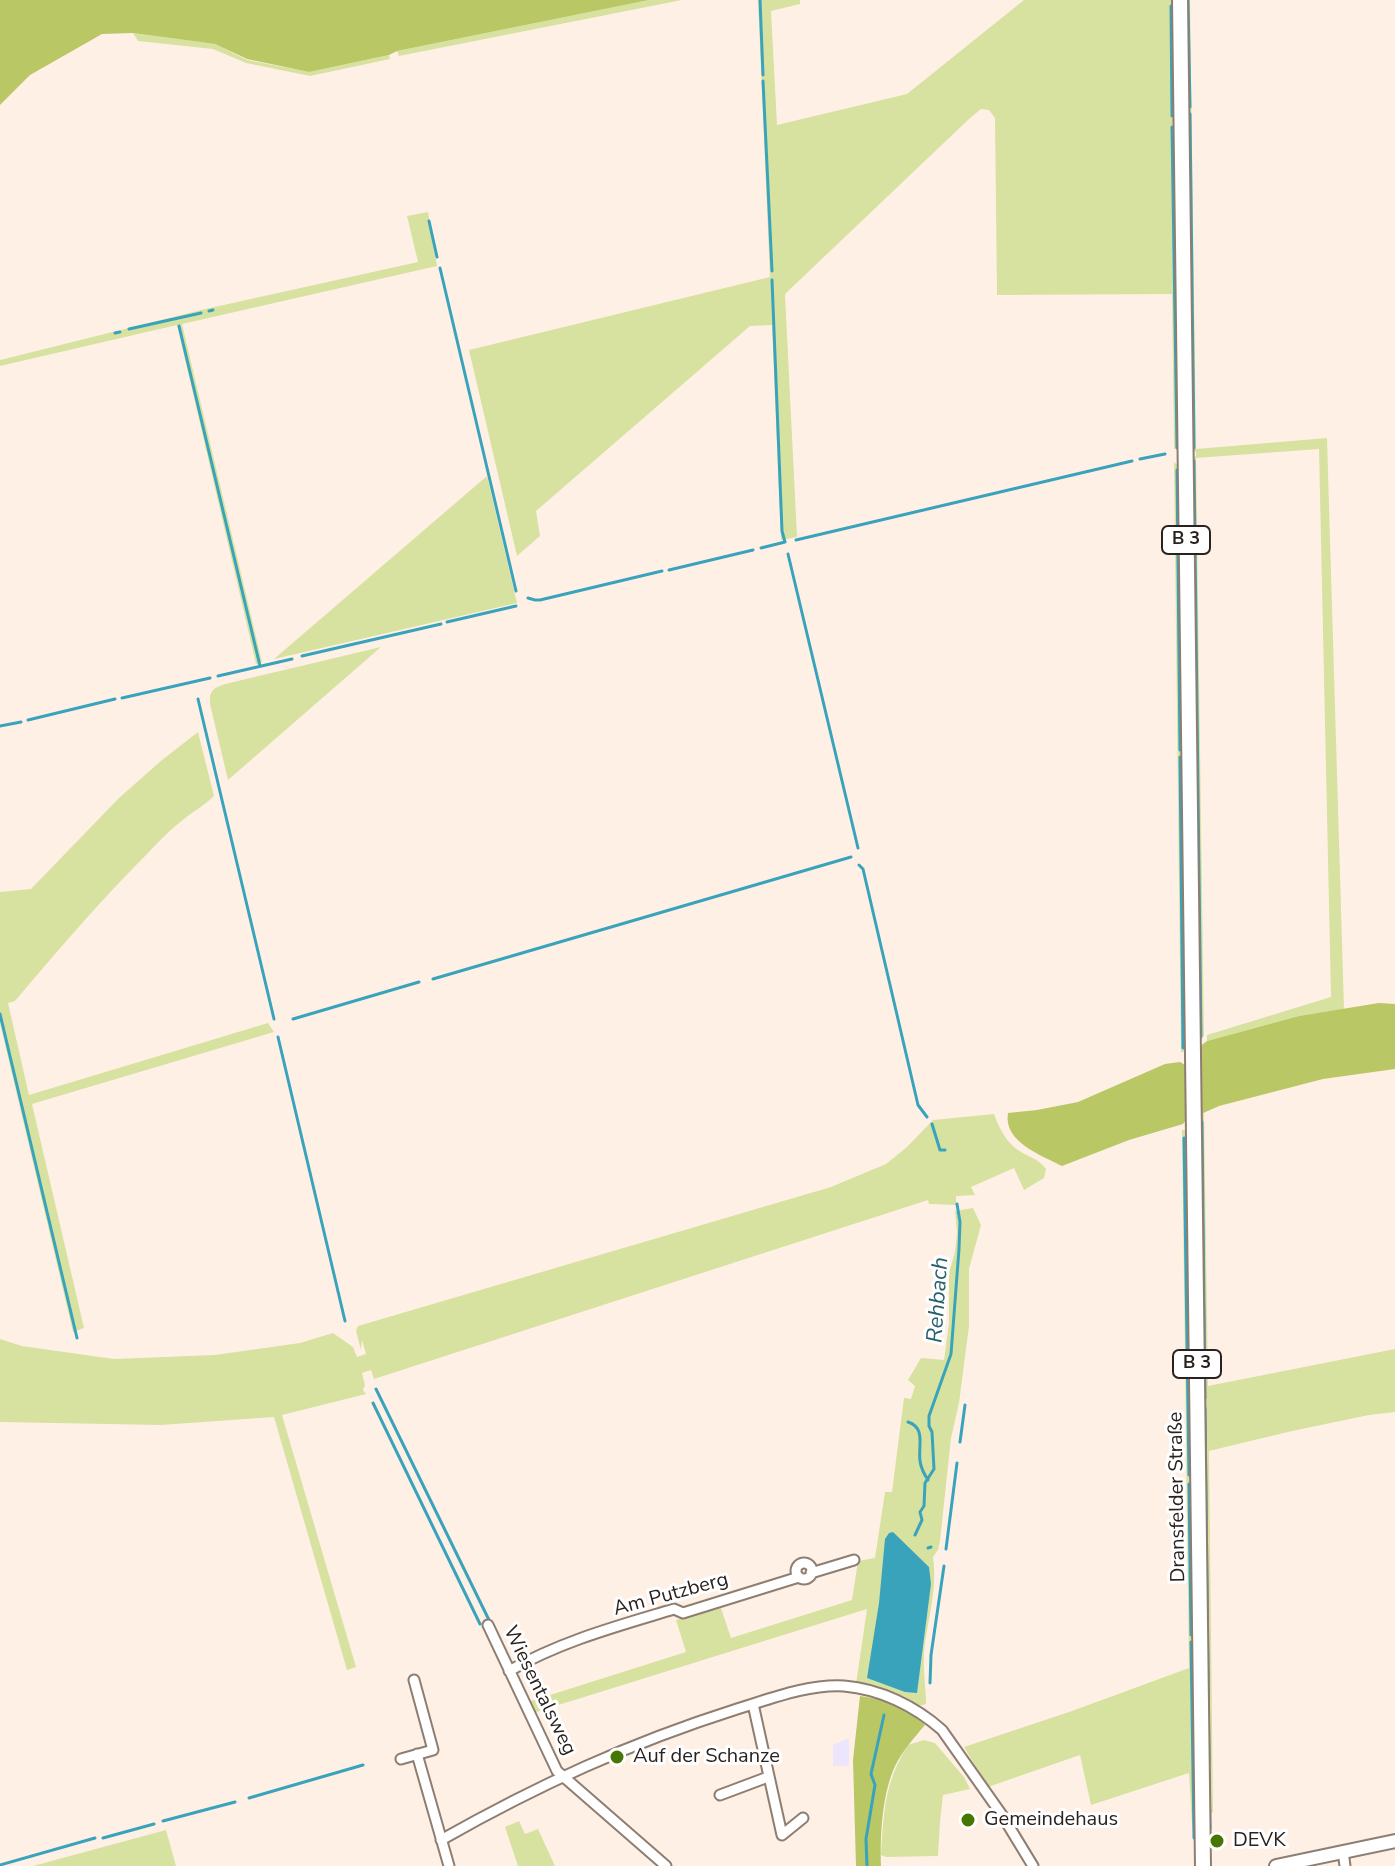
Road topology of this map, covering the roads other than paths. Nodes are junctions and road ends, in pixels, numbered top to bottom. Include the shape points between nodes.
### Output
1 (1180, 0) edge
2 (854, 1560) dead end
3 (488, 1625) dead end
4 (509, 1671) junction
5 (414, 1680) dead end
6 (753, 1704) junction
7 (417, 1754) junction
8 (401, 1759) dead end
9 (561, 1777) junction
10 (768, 1777) junction
11 (720, 1795) dead end
12 (803, 1818) dead end
13 (441, 1840) junction
14 (1395, 1841) edge
15 (1343, 1851) junction
16 (449, 1866) edge
17 (666, 1866) edge
18 (1033, 1866) edge
19 (1203, 1866) edge
20 (1276, 1866) edge
21 (1345, 1866) edge

1 - 19 main road, Dransfelder Straße / B 3
2 - 4 street, Am Putzberg via 811,1573 801,1563 796,1568 799,1577 591,1635
3 - 4 street, Wiesentalsweg
4 - 9 street, Wiesentalsweg
5 - 7 street via 433,1750
6 - 9 street
6 - 10 street
6 - 18 street via 843,1686 896,1700 930,1719 968,1766
7 - 8 street
7 - 13 street
9 - 13 street
9 - 17 street, Wiesentalsweg
10 - 11 street
10 - 12 street via 782,1835
13 - 16 street
14 - 15 street
15 - 20 street
15 - 21 street

